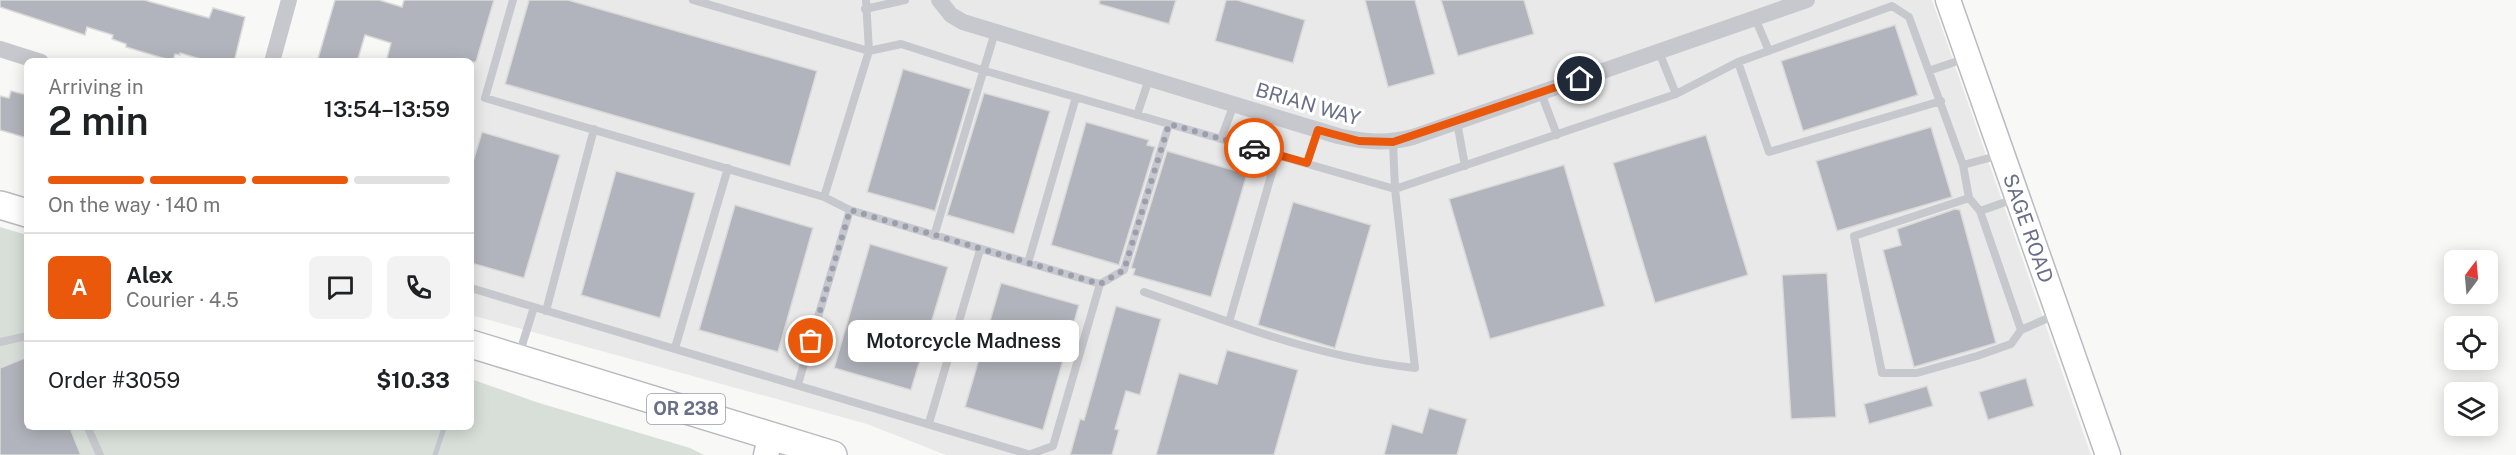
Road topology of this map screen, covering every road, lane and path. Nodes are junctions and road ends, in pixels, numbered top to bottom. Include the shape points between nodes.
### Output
1 (290, 0) edge
2 (513, 0) edge
3 (693, 0) edge
4 (905, 0) edge
5 (939, 0) edge
6 (1807, 0) edge
7 (1948, 0) edge
8 (866, 5) edge
9 (1755, 18) junction
10 (995, 32) junction
11 (0, 49) edge
12 (869, 51) junction
13 (1769, 51) junction
14 (1659, 52) junction
15 (28, 58) edge
16 (273, 58) edge
17 (1968, 58) junction
18 (1738, 62) junction
19 (982, 70) junction
20 (1930, 70) junction
21 (1149, 79) junction
22 (1541, 93) junction
23 (1676, 94) junction
24 (1076, 97) junction
25 (1941, 101) junction
26 (1234, 105) junction
27 (1137, 115) junction
28 (1457, 122) junction
29 (1169, 124) junction
30 (594, 129) junction
31 (1318, 130) junction
32 (1557, 135) junction
33 (1221, 139) junction
34 (1393, 142) junction
35 (2002, 154) junction
36 (1277, 155) junction
37 (1307, 163) junction
38 (1963, 165) junction
39 (1465, 166) junction
40 (728, 168) junction
41 (1395, 189) junction
42 (824, 197) junction
43 (1970, 198) junction
44 (2017, 198) junction
45 (0, 205) edge
46 (850, 210) junction
47 (1980, 211) junction
48 (24, 212) edge
49 (934, 236) junction
50 (980, 250) junction
51 (1028, 263) junction
52 (1100, 284) junction
53 (474, 289) edge
54 (1144, 292) dead end
55 (534, 307) junction
56 (546, 311) junction
57 (2058, 314) junction
58 (1229, 322) junction
59 (2020, 330) junction
60 (24, 337) edge
61 (0, 342) edge
62 (474, 345) edge
63 (675, 348) junction
64 (518, 358) junction
65 (798, 384) junction
66 (928, 423) junction
67 (89, 430) edge
68 (768, 445) edge
69 (1031, 454) edge
70 (100, 455) edge
71 (833, 455) edge
72 (2108, 455) edge

1 - 16 street
2 - 30 lane via 485,98
3 - 12 lane
4 - 8 lane
5 - 10 street, BRIAN WAY via 963,22
6 - 9 street, BRIAN WAY
7 - 17 main road, SAGE ROAD
8 - 12 lane
9 - 13 lane
9 - 14 street, BRIAN WAY
10 - 19 lane
10 - 21 street, BRIAN WAY
11 - 15 street
12 - 19 lane via 901,44
12 - 42 lane
13 - 18 lane
13 - 20 lane via 1892,6 1909,17
14 - 22 street, BRIAN WAY
14 - 23 lane
17 - 20 lane
17 - 35 main road, SAGE ROAD
18 - 23 lane
18 - 25 lane via 1769,152
19 - 24 lane
19 - 49 lane
20 - 25 lane
21 - 26 street, BRIAN WAY
21 - 27 lane
22 - 28 street, BRIAN WAY
22 - 32 lane
23 - 32 lane
24 - 27 lane
24 - 51 lane
25 - 38 lane
26 - 31 street, BRIAN WAY
26 - 33 lane
27 - 29 lane
28 - 34 street, BRIAN WAY
28 - 39 lane
29 - 33 lane
29 - 52 lane via 1124,270
30 - 40 lane
30 - 56 lane
31 - 34 street, BRIAN WAY via 1359,141
31 - 37 lane
32 - 39 lane
33 - 36 lane
34 - 41 lane
35 - 38 lane
35 - 44 main road, SAGE ROAD
36 - 37 lane
36 - 58 lane
37 - 41 lane
38 - 43 lane
39 - 41 lane
40 - 42 lane
40 - 63 lane
41 - 58 lane via 1415,368 1366,363 1294,345
42 - 46 lane
43 - 47 lane
43 - 59 lane via 1854,236 1882,373 1917,373 1977,356 2011,344
44 - 47 lane
44 - 57 main road, SAGE ROAD
45 - 48 main road
46 - 49 lane
46 - 65 lane
47 - 59 lane
49 - 50 lane
50 - 51 lane
50 - 66 lane
51 - 52 lane
52 - 69 lane via 1053,446
53 - 55 lane
54 - 58 lane
55 - 56 lane
55 - 64 lane
56 - 63 lane
57 - 59 lane
57 - 72 main road, SAGE ROAD
60 - 61 lane
62 - 64 main road, OR 238
63 - 65 lane
64 - 68 main road, OR 238
65 - 66 lane
66 - 69 lane
67 - 70 lane
68 - 71 main road, OR 238

